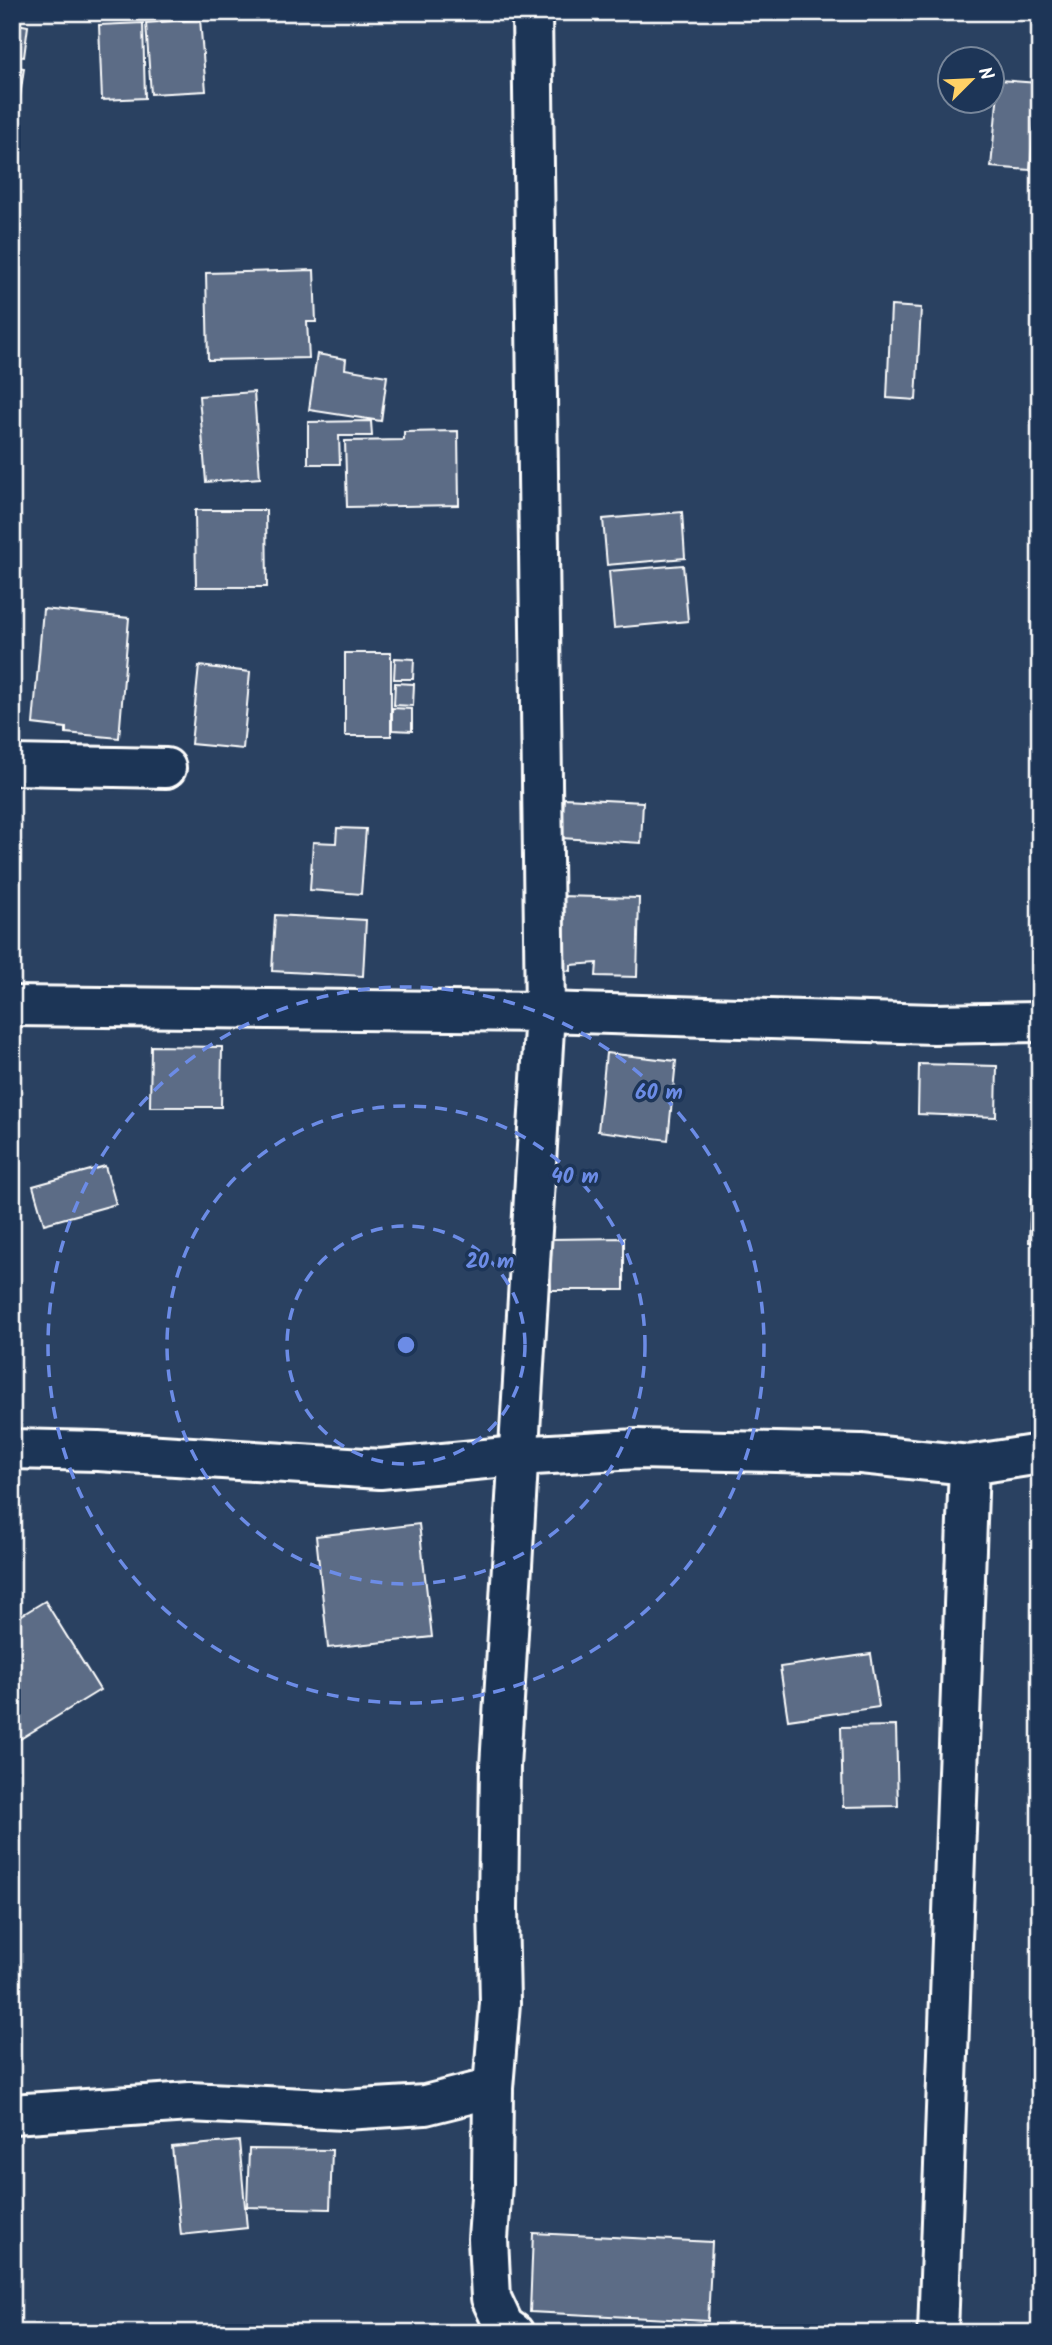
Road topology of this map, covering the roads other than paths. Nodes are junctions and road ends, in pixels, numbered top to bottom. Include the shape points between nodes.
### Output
1 (532, 12) edge
2 (12, 765) edge
3 (166, 768) dead end
4 (12, 1006) edge
5 (545, 1012) junction
6 (1040, 1021) edge
7 (12, 1449) edge
8 (1040, 1454) edge
9 (517, 1455) junction
10 (969, 1465) junction
11 (493, 2088) junction
12 (12, 2114) edge
13 (514, 2333) edge
14 (939, 2333) edge

1 - 5 street
2 - 3 street
4 - 5 street
5 - 6 street via 934,1024
5 - 9 street
7 - 9 street via 380,1469
8 - 10 street
9 - 10 street via 637,1449 861,1454
9 - 11 street via 499,1768 500,2003
10 - 14 street
11 - 12 street via 425,2105 344,2110 190,2102
11 - 13 street via 488,2239 491,2298 504,2326

